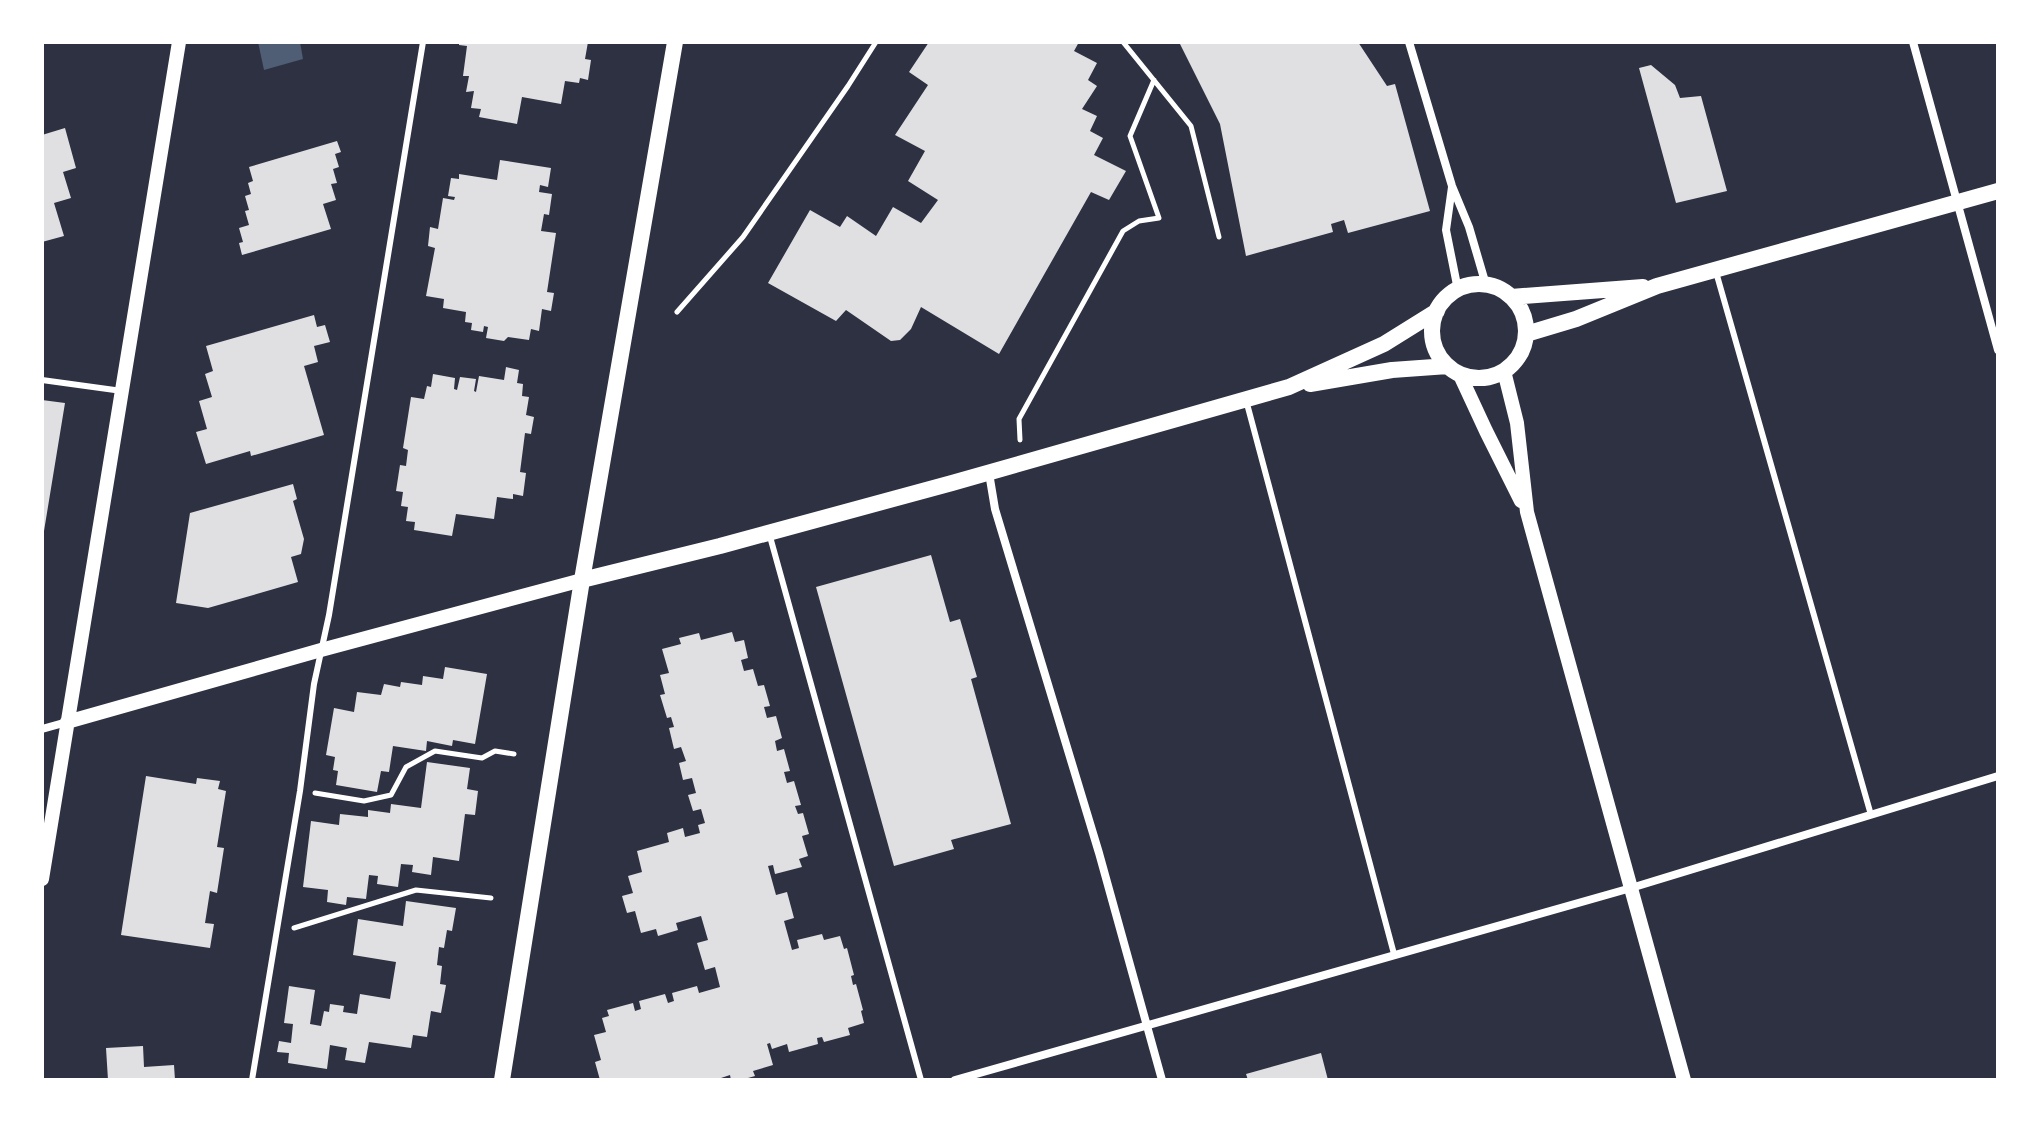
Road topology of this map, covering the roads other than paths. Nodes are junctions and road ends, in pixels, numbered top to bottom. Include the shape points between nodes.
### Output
1 (179, 42) edge
2 (423, 42) edge
3 (675, 42) edge
4 (1409, 42) edge
5 (1913, 42) edge
6 (1452, 186) junction
7 (1998, 191) edge
8 (1958, 202) junction
9 (1715, 269) junction
10 (1486, 285) junction
11 (1657, 286) junction
12 (1458, 290) junction
13 (1511, 297) junction
14 (1437, 311) junction
15 (1526, 334) junction
16 (1998, 350) edge
17 (1454, 370) junction
18 (1504, 371) junction
19 (42, 380) edge
20 (1289, 387) junction
21 (122, 391) junction
22 (1246, 400) junction
23 (989, 473) junction
24 (1527, 512) junction
25 (769, 533) junction
26 (582, 580) junction
27 (321, 650) junction
28 (67, 722) junction
29 (42, 729) edge
30 (1998, 776) edge
31 (1871, 815) junction
32 (42, 879) edge
33 (1631, 888) junction
34 (1394, 954) junction
35 (1147, 1024) junction
36 (252, 1080) edge
37 (502, 1080) edge
38 (921, 1080) edge
39 (955, 1080) edge
40 (1162, 1080) edge
41 (1684, 1080) edge

1 - 21 street
2 - 27 lane
3 - 26 main road
4 - 6 street
5 - 8 street
6 - 10 street
6 - 12 street via 1446,230
7 - 8 main road
8 - 9 main road
8 - 16 street
9 - 11 main road
9 - 31 lane
10 - 12 main road
10 - 13 main road
11 - 13 main road
11 - 15 main road
12 - 14 main road
13 - 15 main road
14 - 17 main road via 1433,341 1438,355
14 - 20 main road via 1384,344
15 - 18 main road via 1523,349
17 - 18 main road via 1475,378
17 - 20 main road via 1392,370
17 - 24 street
18 - 24 street via 1517,423
19 - 21 lane
20 - 22 main road
21 - 28 street
22 - 23 main road
22 - 34 lane
23 - 25 main road
23 - 35 street via 995,509
24 - 33 street
25 - 26 main road
25 - 38 lane
26 - 27 street
26 - 37 main road
27 - 28 street
27 - 36 lane
28 - 29 street
28 - 32 street
30 - 31 street
31 - 33 street
33 - 34 street
33 - 41 street
34 - 35 street
35 - 39 street
35 - 40 street

